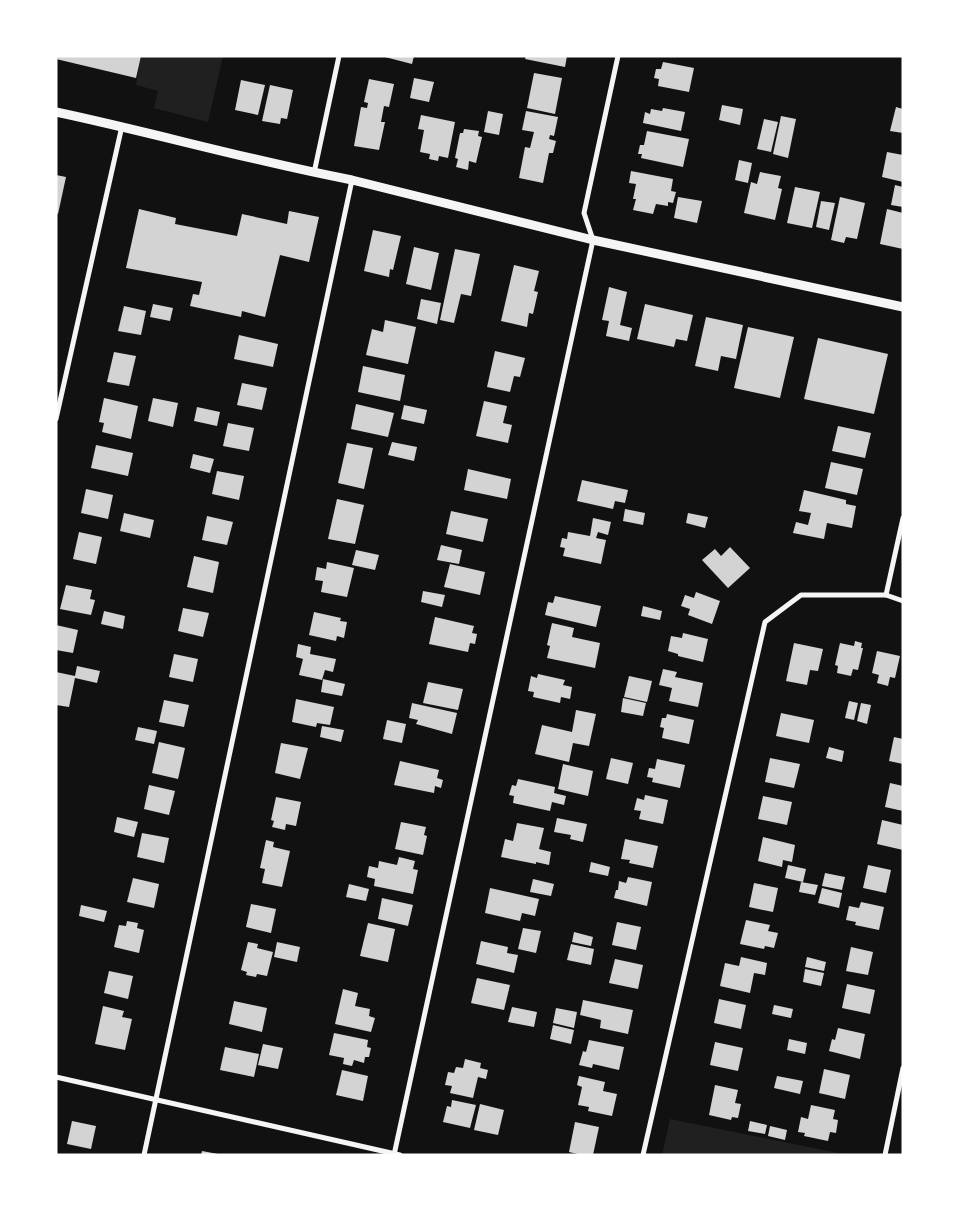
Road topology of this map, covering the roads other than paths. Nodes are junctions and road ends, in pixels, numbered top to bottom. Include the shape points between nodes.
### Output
1 (339, 56) edge
2 (618, 56) edge
3 (56, 112) edge
4 (122, 126) junction
5 (314, 173) junction
6 (352, 180) junction
7 (593, 240) junction
8 (903, 307) edge
9 (56, 419) edge
10 (903, 518) edge
11 (886, 594) junction
12 (903, 601) edge
13 (903, 1068) edge
14 (56, 1078) edge
15 (156, 1099) junction
16 (396, 1154) edge
17 (144, 1155) edge
18 (642, 1155) edge
19 (885, 1155) edge

1 - 5 street
2 - 7 street via 584,213
3 - 4 street
4 - 5 street
4 - 9 street
5 - 6 street
6 - 7 street
6 - 15 street
7 - 8 street
7 - 16 street
10 - 11 street
11 - 12 street
11 - 18 street via 802,595 765,622
13 - 19 street
14 - 15 street
15 - 16 street
15 - 17 street

